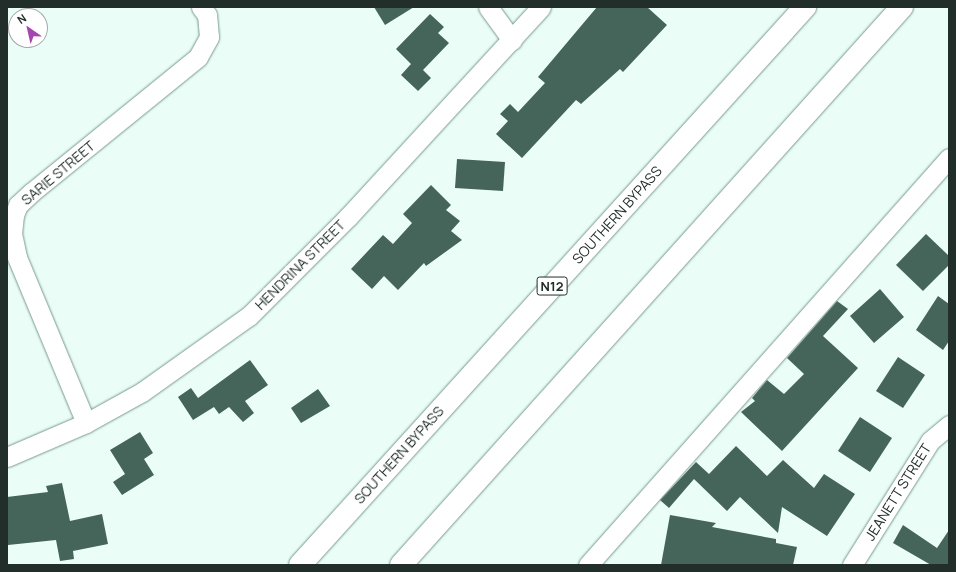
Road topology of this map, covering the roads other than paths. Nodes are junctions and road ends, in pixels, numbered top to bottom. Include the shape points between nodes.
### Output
1 (201, 7) edge
2 (488, 7) edge
3 (541, 7) edge
4 (805, 7) edge
5 (902, 7) edge
6 (512, 40) junction
7 (949, 158) edge
8 (86, 424) junction
9 (949, 425) edge
10 (7, 456) edge
11 (300, 565) edge
12 (401, 565) edge
13 (588, 565) edge
14 (852, 565) edge

1 - 8 street, SARIE STREET via 207,15 209,37 198,57 32,192 18,205 14,214 12,234 17,257
2 - 6 street
3 - 6 street, HENDRINA STREET
4 - 11 highway, SOUTHERN BYPASS / N12
5 - 12 highway
6 - 8 street, HENDRINA STREET via 343,222 249,316 142,392
7 - 13 street
8 - 10 street, HENDRINA STREET
9 - 14 street, JEANETT STREET via 930,441

